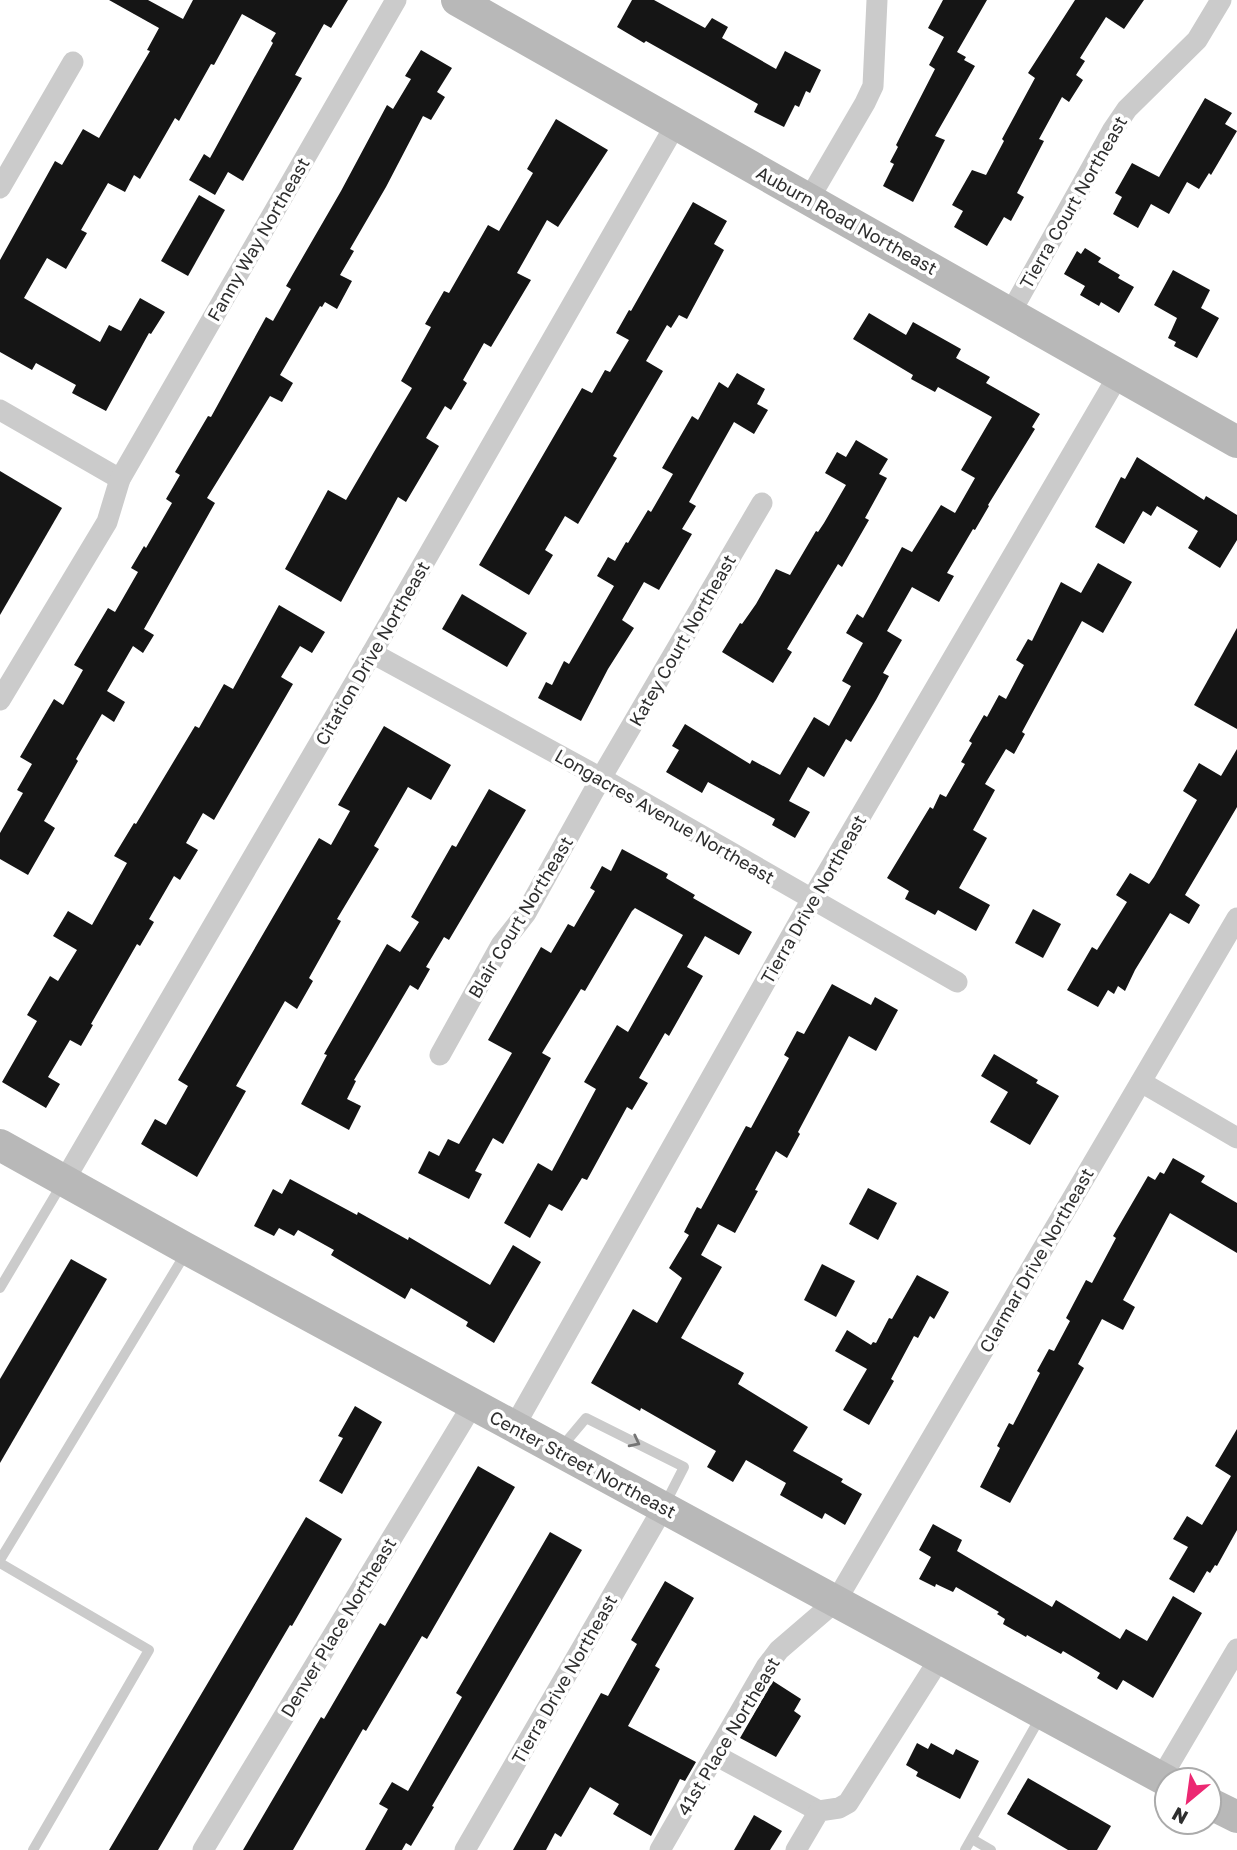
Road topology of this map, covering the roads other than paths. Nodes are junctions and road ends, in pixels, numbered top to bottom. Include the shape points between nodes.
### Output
1 (396, 0) edge
2 (457, 0) edge
3 (877, 0) edge
4 (1221, 0) edge
5 (73, 62) dead end
6 (676, 124) junction
7 (0, 188) edge
8 (809, 199) junction
9 (1011, 312) junction
10 (1119, 374) junction
11 (0, 410) edge
12 (1237, 442) edge
13 (120, 479) junction
14 (762, 503) dead end
15 (372, 653) junction
16 (0, 700) edge
17 (601, 778) junction
18 (812, 899) junction
19 (1237, 918) edge
20 (957, 982) dead end
21 (440, 1055) dead end
22 (1141, 1083) junction
23 (1237, 1138) edge
24 (0, 1145) edge
25 (64, 1181) junction
26 (188, 1250) junction
27 (0, 1288) edge
28 (473, 1404) junction
29 (514, 1427) junction
30 (558, 1451) junction
31 (663, 1507) junction
32 (0, 1561) edge
33 (836, 1601) junction
34 (1237, 1649) edge
35 (940, 1658) junction
36 (1042, 1714) junction
37 (715, 1755) junction
38 (1172, 1766) edge
39 (1153, 1774) edge
40 (819, 1811) junction
41 (972, 1839) junction
42 (33, 1850) edge
43 (203, 1850) edge
44 (465, 1850) edge
45 (660, 1850) edge
46 (796, 1850) edge
47 (965, 1850) edge
48 (991, 1850) edge

1 - 13 street, Fanny Way Northeast
2 - 6 main road, Auburn Road Northeast
3 - 8 street via 873,86
4 - 9 street, Tierra Court Northeast via 1198,40 1112,131
5 - 7 street
6 - 8 main road, Auburn Road Northeast
6 - 15 street, Citation Drive Northeast
8 - 9 main road, Auburn Road Northeast
9 - 10 main road, Auburn Road Northeast
10 - 12 main road, Auburn Road Northeast
10 - 18 street, Tierra Drive Northeast
11 - 13 street
13 - 16 street, Fanny Way Northeast via 107,522
14 - 17 street, Katey Court Northeast
15 - 17 street, Longacres Avenue Northeast
15 - 25 street, Citation Drive Northeast
17 - 18 street, Longacres Avenue Northeast
17 - 21 street, Blair Court Northeast
18 - 20 street, Longacres Avenue Northeast
18 - 29 street, Tierra Drive Northeast
19 - 22 street, Clarmar Drive Northeast
22 - 23 street
22 - 33 street, Clarmar Drive Northeast
24 - 25 main road, Center Street Northeast
25 - 26 main road, Center Street Northeast
25 - 27 lane
26 - 28 main road, Center Street Northeast
26 - 32 lane
28 - 29 main road, Center Street Northeast
28 - 43 street, Denver Place Northeast
29 - 30 main road, Center Street Northeast
30 - 31 main road, Center Street Northeast
30 -> 31 lane via 586,1418 684,1467
31 - 33 main road, Center Street Northeast
31 - 44 street, Tierra Drive Northeast
32 - 42 lane via 149,1650
33 - 35 main road, Center Street Northeast
33 - 37 street, 41st Place Northeast via 779,1650
34 - 38 street
35 - 36 main road, Center Street Northeast
35 - 40 street via 848,1803
36 - 39 main road, Center Street Northeast
36 - 41 lane
37 - 40 street
37 - 45 street, 41st Place Northeast
40 - 46 street
41 - 47 lane
41 - 48 lane

